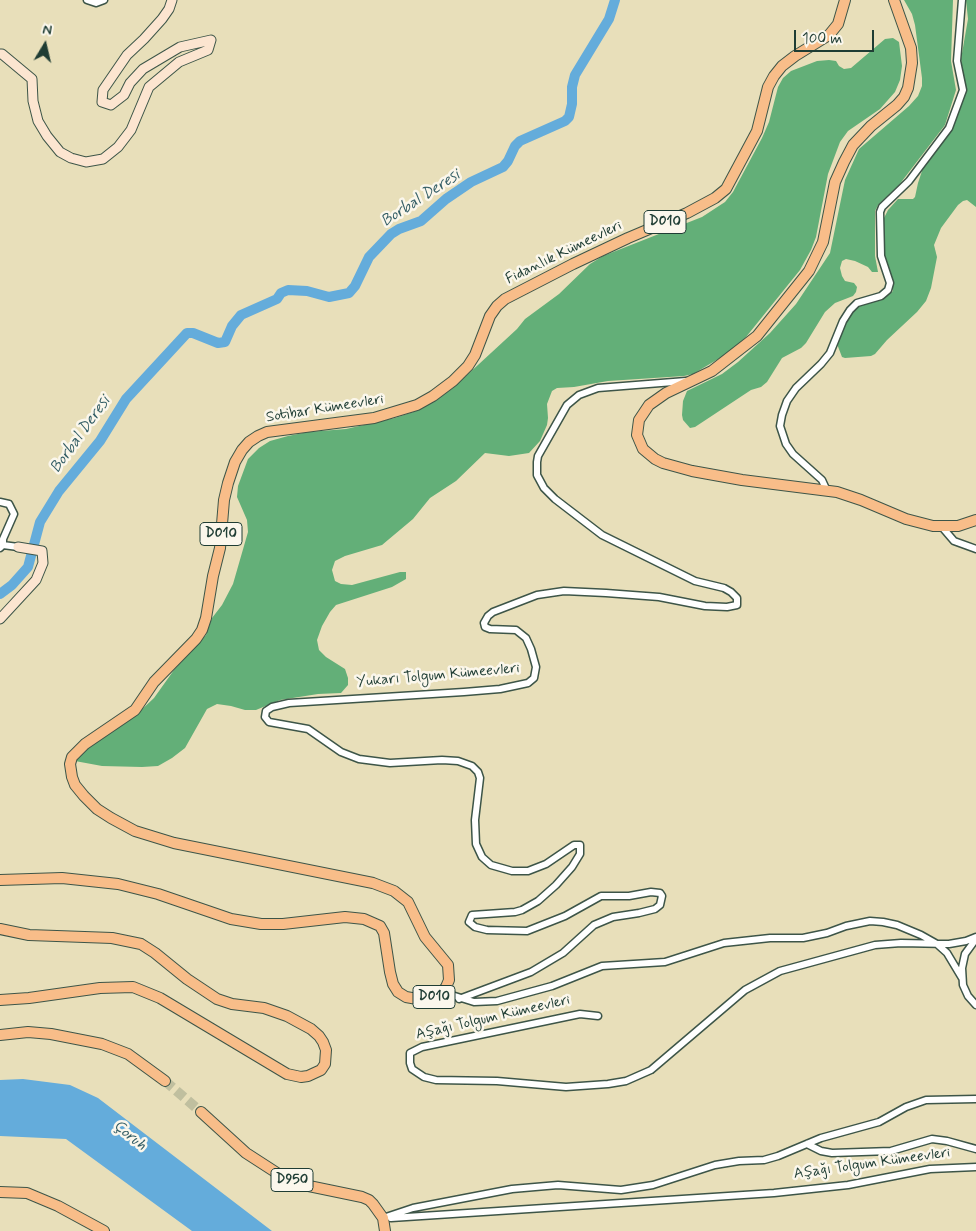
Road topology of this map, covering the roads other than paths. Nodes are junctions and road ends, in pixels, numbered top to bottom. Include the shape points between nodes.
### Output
1 (87, 0) edge
2 (104, 0) edge
3 (172, 0) edge
4 (845, 0) edge
5 (894, 0) edge
6 (962, 0) edge
7 (0, 54) edge
8 (692, 381) junction
9 (433, 396) joint
10 (827, 491) junction
11 (0, 502) edge
12 (976, 520) edge
13 (942, 527) junction
14 (2, 547) edge
15 (18, 547) joint
16 (976, 549) edge
17 (0, 619) edge
18 (0, 880) edge
19 (0, 929) edge
20 (976, 938) edge
21 (937, 944) junction
22 (962, 978) junction
23 (442, 992) junction
24 (459, 999) junction
25 (0, 1000) edge
26 (976, 1005) edge
27 (598, 1016) dead end
28 (0, 1035) edge
29 (165, 1081) tunnel mouth
30 (976, 1099) edge
31 (201, 1112) tunnel mouth
32 (807, 1144) junction
33 (976, 1149) edge
34 (976, 1167) edge
35 (0, 1192) edge
36 (383, 1218) junction
37 (104, 1231) edge
38 (385, 1231) edge

1 - 2 street via 96,3
3 - 7 street via 162,19 127,55 103,90 102,102 111,105 124,95 143,68 180,47 211,40 208,50 179,62 149,87 131,130 118,148 103,159 86,162 60,152 38,121 32,79
4 - 9 main road, Fidanlık Kümeevleri / D010 via 838,24 829,35 794,56 774,76 757,131 726,189 704,205 628,238 505,299 490,316 468,366
5 - 8 main road via 907,33 912,63 904,97 853,145 835,182 823,242 809,271 757,336 725,362
6 - 10 street via 957,61 963,90 950,128 880,212 881,256 890,282 888,290 853,307 843,321 830,354 802,382 784,408 780,426 789,449 822,480
8 - 10 main road via 656,400 643,412 638,435 648,455 692,471
8 - 24 street, Yukarı Tolgum Kümeevleri via 606,387 578,395 567,405 538,456 537,475 555,499 602,535 695,582 724,588 737,598 737,605 727,608 660,597 606,593 564,591 537,595 493,612 484,623 490,629 516,630 526,638 536,667 534,678 528,683 464,692 289,703 266,711 269,722 308,729 341,752 359,759 390,763 450,760 472,766 480,778 476,844 482,857 491,865 512,871 528,871 546,864 574,844 580,845 580,854 572,867 538,902 514,912 472,915 469,922 475,927 527,931 601,896 651,892 662,896 660,905 649,911 613,917 594,925 564,953 531,972
9 - 23 main road, Sotibar Kümeevleri / D010 via 396,413 279,429 249,442 235,462 228,483 220,548 202,630 154,682 135,710 78,750 70,764 70,772 75,785 97,809 135,832 174,843 374,883 394,891 408,902 425,937 448,965 449,980
10 - 13 main road via 861,500 922,524
11 - 14 street via 9,504 14,514
12 - 13 main road
13 - 16 street via 954,541
14 - 15 street
15 - 17 street via 42,550 44,559 39,576
18 - 23 main road, D010 via 62,878 118,884 253,923 283,924 345,917 364,919 380,926 384,934 390,972 398,992 423,1000
19 - 25 main road via 30,934 112,938 141,944 216,999 270,1010 311,1029 324,1042 325,1064 321,1070 308,1076 287,1074 160,998 133,987
20 - 21 street, Aşağı Tolgum Kümeevleri
20 - 22 street, Aşağı Tolgum Kümeevleri via 965,954
21 - 22 street, Aşağı Tolgum Kümeevleri via 947,953
21 - 24 street, Aşağı Tolgum Kümeevleri via 897,925 863,922 803,938 731,941 665,962 602,966 552,986 497,1001
21 - 27 street, Aşağı Tolgum Kümeevleri via 875,945 780,971 745,990 651,1070 626,1080 566,1087 436,1080 424,1077 412,1069 410,1063 410,1053 422,1047 580,1014
22 - 26 street, Aşağı Tolgum Kümeevleri via 968,996
23 - 24 street, Aşağı Tolgum Kümeevleri
28 - 29 main road via 16,1032 51,1034 102,1044 128,1054
30 - 32 street, Aşağı Tolgum Kümeevleri via 926,1100 879,1122
31 - 36 main road, D950 via 269,1169 304,1185 362,1197 373,1204
32 - 33 street, Aşağı Tolgum Kümeevleri via 832,1154 891,1151 932,1139
32 - 36 street, Aşağı Tolgum Kümeevleri via 771,1158 727,1163 646,1186 620,1190 558,1185 512,1189 413,1208
34 - 36 street, Aşağı Tolgum Kümeevleri via 930,1169 809,1190
35 - 37 main road via 27,1193
36 - 38 main road

